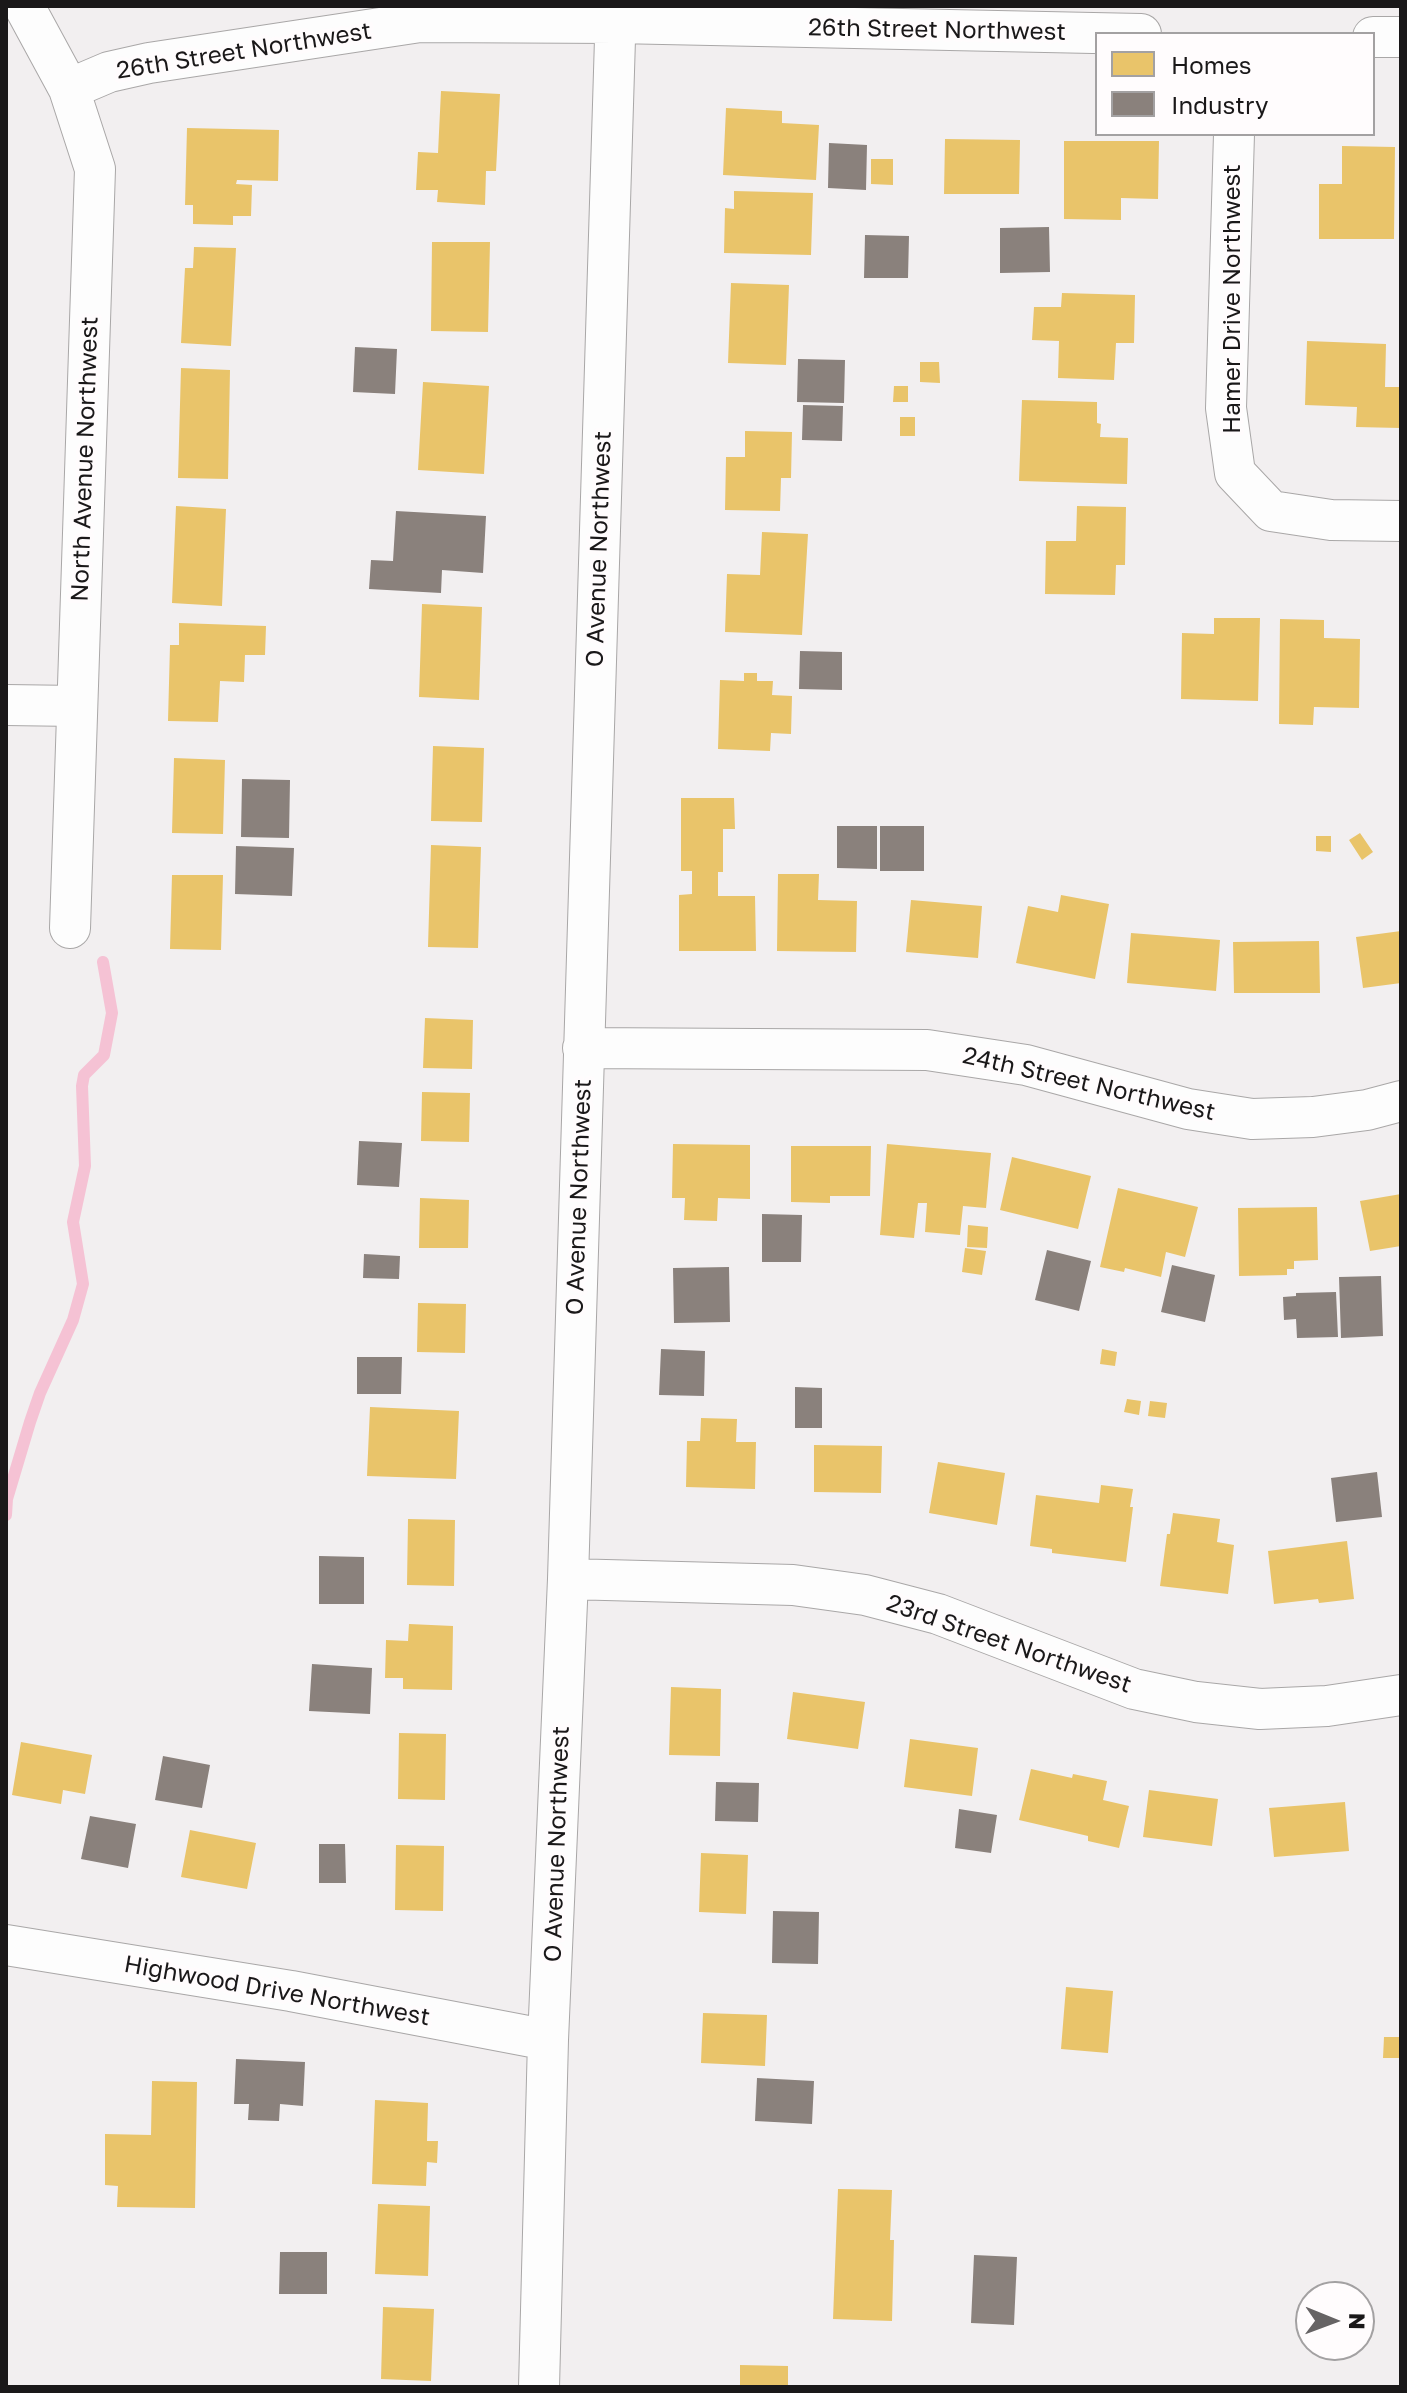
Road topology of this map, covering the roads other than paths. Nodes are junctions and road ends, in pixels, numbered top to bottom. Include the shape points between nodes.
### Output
1 (24, 6) edge
2 (616, 15) edge
3 (1095, 32) edge
4 (1375, 37) edge
5 (1401, 37) edge
6 (69, 89) junction
7 (1234, 136) edge
8 (1401, 521) edge
9 (6, 705) edge
10 (77, 706) junction
11 (70, 928) dead end
12 (583, 1048) junction
13 (1401, 1101) edge
14 (568, 1579) junction
15 (1401, 1695) edge
16 (6, 1945) edge
17 (548, 2040) junction
18 (539, 2387) edge

1 - 6 street, North Avenue Northwest
2 - 3 street, 26th Street Northwest
2 - 6 street, 26th Street Northwest via 420,22 149,63
2 - 12 street, O Avenue Northwest
4 - 5 street
6 - 10 street, North Avenue Northwest via 95,169
7 - 8 street, Hamer Drive Northwest via 1226,408 1235,473 1271,511 1331,520
9 - 10 street
10 - 11 street, North Avenue Northwest
12 - 13 street, 24th Street Northwest via 927,1050 1026,1065 1188,1109 1252,1119 1313,1117
12 - 14 street, O Avenue Northwest
14 - 15 street, 23rd Street Northwest via 793,1585 865,1595 938,1614 1134,1689 1196,1702 1260,1709
14 - 17 street, O Avenue Northwest
16 - 17 street, Highwood Drive Northwest
17 - 18 street, O Avenue Northwest

